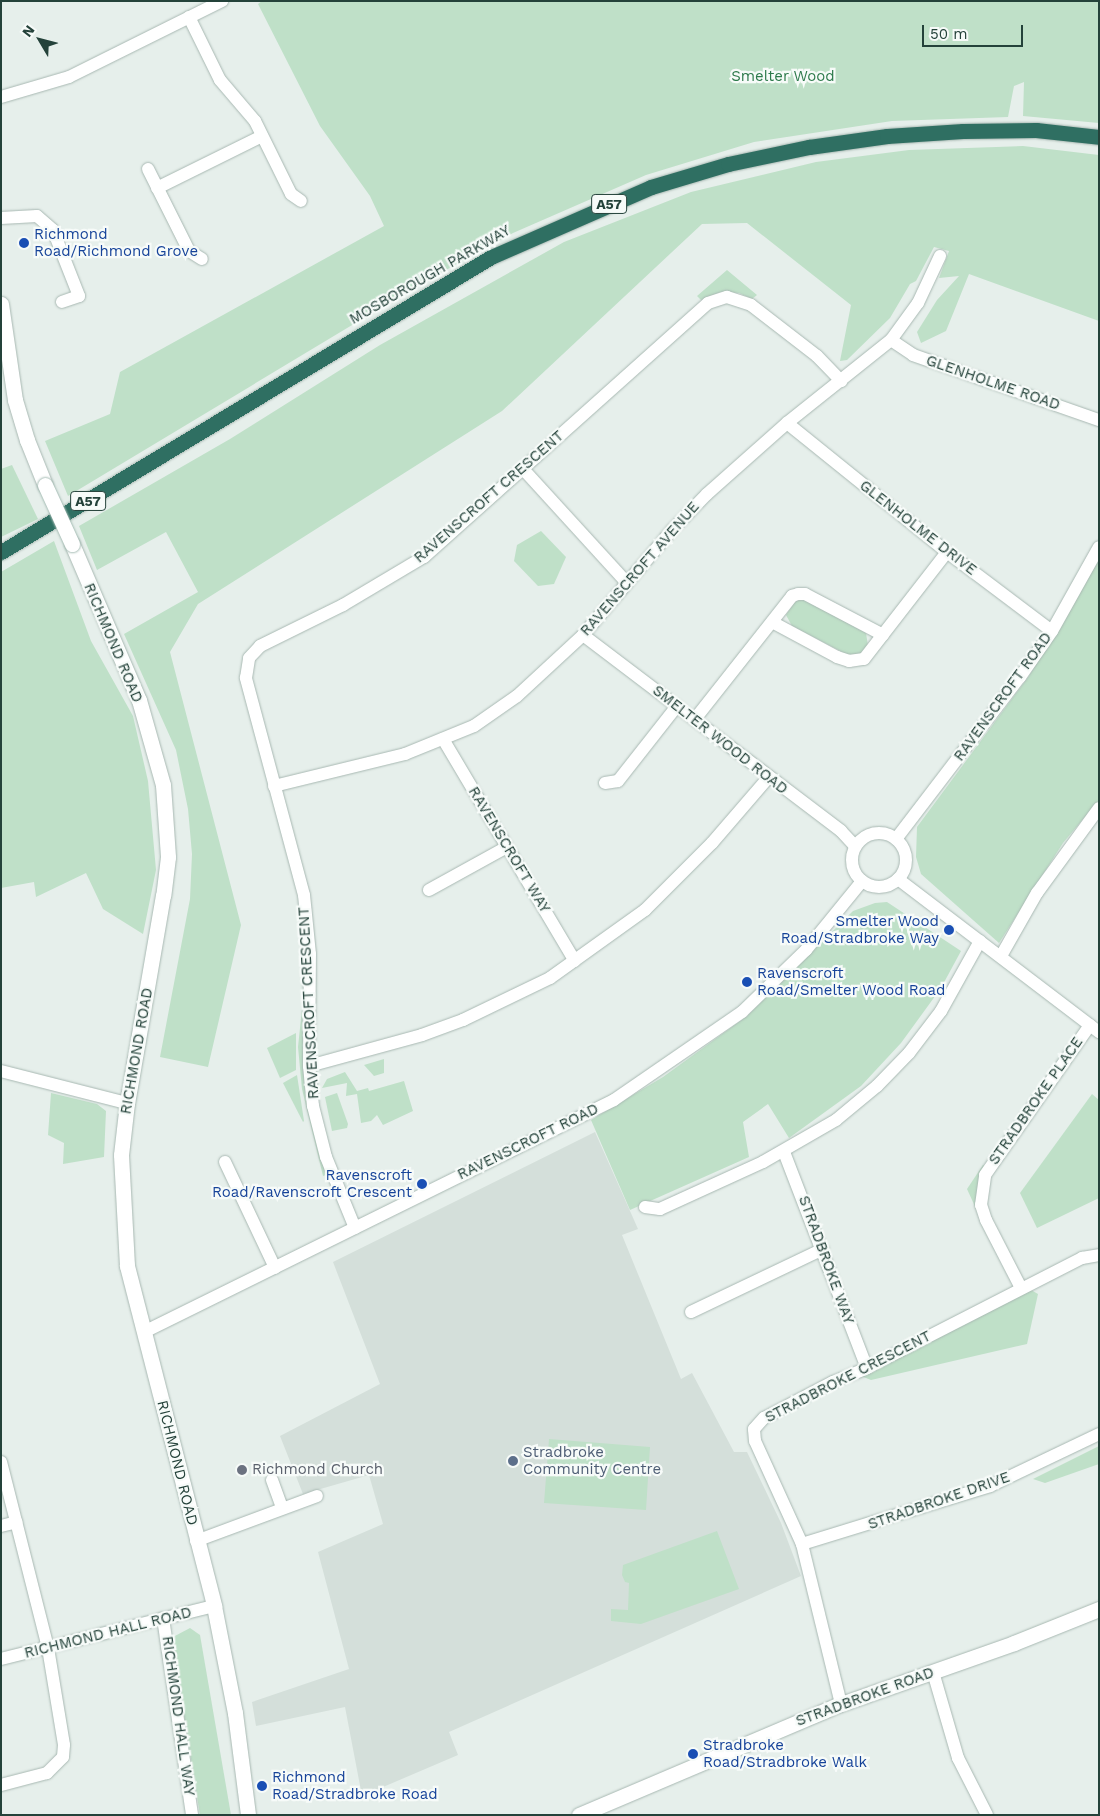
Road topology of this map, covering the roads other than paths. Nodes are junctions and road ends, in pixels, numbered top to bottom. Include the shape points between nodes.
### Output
1 (222, 1) edge
2 (190, 17) junction
3 (1, 97) edge
4 (262, 136) junction
5 (1099, 137) edge
6 (148, 169) dead end
7 (157, 188) junction
8 (301, 201) dead end
9 (1, 218) edge
10 (940, 256) dead end
11 (202, 259) dead end
12 (62, 302) dead end
13 (1, 304) edge
14 (891, 340) junction
15 (5, 366) edge
16 (841, 381) junction
17 (1099, 420) edge
18 (786, 423) junction
19 (523, 469) junction
20 (1099, 547) edge
21 (1, 552) edge
22 (947, 552) junction
23 (627, 583) junction
24 (772, 622) junction
25 (1052, 631) junction
26 (583, 635) junction
27 (883, 635) junction
28 (677, 706) junction
29 (695, 719) junction
30 (443, 740) junction
31 (768, 778) junction
32 (605, 783) dead end
33 (274, 786) junction
34 (1099, 808) edge
35 (896, 838) junction
36 (855, 846) junction
37 (507, 848) junction
38 (898, 879) junction
39 (862, 881) junction
40 (430, 890) dead end
41 (980, 941) junction
42 (1001, 956) junction
43 (575, 961) junction
44 (1094, 1029) edge
45 (309, 1066) junction
46 (1, 1071) edge
47 (127, 1103) junction
48 (784, 1152) junction
49 (225, 1162) dead end
50 (645, 1207) dead end
51 (355, 1228) junction
52 (823, 1249) junction
53 (1099, 1255) edge
54 (275, 1268) junction
55 (1021, 1288) junction
56 (691, 1312) dead end
57 (144, 1332) junction
58 (866, 1368) junction
59 (1099, 1434) edge
60 (1, 1462) edge
61 (272, 1480) dead end
62 (317, 1496) dead end
63 (282, 1506) junction
64 (17, 1522) junction
65 (1, 1526) edge
66 (196, 1541) junction
67 (802, 1544) junction
68 (214, 1606) junction
69 (1099, 1609) edge
70 (163, 1618) junction
71 (48, 1648) junction
72 (1, 1660) edge
73 (933, 1672) junction
74 (841, 1704) junction
75 (1, 1785) edge
76 (192, 1815) edge
77 (248, 1815) edge
78 (578, 1815) edge
79 (987, 1815) edge

1 - 2 street
2 - 3 street via 69,78
2 - 4 street via 220,80 251,116
4 - 7 street
4 - 8 street via 291,194
5 - 21 highway, MOSBOROUGH PARKWAY / A57 via 1036,130 887,136 810,147 728,164 650,188 491,257
6 - 7 street
7 - 11 street via 189,251
9 - 12 street via 37,216 53,230 79,296
10 - 14 street, RAVENSCROFT AVENUE via 918,303
13 - 15 main road, RICHMOND ROAD
14 - 16 street, RAVENSCROFT AVENUE
14 - 17 street, GLENHOLME ROAD via 913,355
15 - 47 main road, RICHMOND ROAD, bridge via 22,426 45,484 145,719 163,785 168,857 157,942
16 - 18 street, RAVENSCROFT AVENUE
16 - 19 street, RAVENSCROFT CRESCENT via 817,356 751,305 738,298 718,298 708,303
18 - 22 street, GLENHOLME DRIVE
18 - 23 street, RAVENSCROFT AVENUE via 701,500
19 - 23 street
19 - 33 street, RAVENSCROFT CRESCENT via 424,557 252,653 245,669 246,678
20 - 25 street, RAVENSCROFT ROAD
22 - 25 street, GLENHOLME DRIVE
22 - 27 street
23 - 26 street, RAVENSCROFT AVENUE
24 - 27 street via 849,661 864,659
24 - 27 street via 792,596 805,594
24 - 29 street
25 - 35 street, RAVENSCROFT ROAD
26 - 28 street, SMELTER WOOD ROAD
26 - 30 street, RAVENSCROFT AVENUE via 510,702 474,726
28 - 29 street, SMELTER WOOD ROAD
28 - 32 street via 618,781
29 - 31 street, SMELTER WOOD ROAD
30 - 33 street, RAVENSCROFT AVENUE via 405,754
30 - 37 street, RAVENSCROFT WAY
31 - 36 street, SMELTER WOOD ROAD via 841,831
31 - 43 street via 682,876 645,910
33 - 45 street, RAVENSCROFT CRESCENT via 306,912 310,954
34 - 42 street via 1037,893
35 - 36 street via 882,832 872,833
35 - 38 street via 906,857
36 - 39 street via 852,864
37 - 40 street
37 - 43 street, RAVENSCROFT WAY
38 - 39 street via 879,887
38 - 41 street
39 - 51 street, RAVENSCROFT ROAD via 806,950 742,1012 673,1062 614,1100
41 - 42 street
41 - 48 street via 941,1011 909,1053 878,1086 836,1120
42 - 44 street
43 - 45 street via 550,978 463,1020 367,1052
44 - 55 street, STRADBROKE PLACE via 985,1175 981,1205
45 - 51 street, RAVENSCROFT CRESCENT via 326,1157
46 - 47 street via 102,1094
47 - 57 main road, RICHMOND ROAD via 121,1190 127,1266
48 - 50 street via 660,1209
48 - 52 street, STRADBROKE WAY
49 - 54 street
51 - 54 street, RAVENSCROFT ROAD
52 - 56 street
52 - 58 street, STRADBROKE WAY
53 - 55 street, STRADBROKE CRESCENT via 1082,1258
54 - 57 street, RAVENSCROFT ROAD
55 - 58 street, STRADBROKE CRESCENT
57 - 66 main road, RICHMOND ROAD
58 - 67 street, STRADBROKE CRESCENT via 764,1418 754,1429 755,1441
59 - 67 street, STRADBROKE DRIVE via 990,1486
60 - 64 street
61 - 63 street
62 - 63 street
63 - 66 street
64 - 65 street
64 - 71 street
66 - 68 main road, RICHMOND ROAD
67 - 74 street, STRADBROKE CRESCENT
68 - 70 street, RICHMOND HALL ROAD
68 - 77 main road, RICHMOND ROAD via 235,1714
69 - 73 main road, STRADBROKE ROAD
70 - 71 street, RICHMOND HALL ROAD
70 - 76 street, RICHMOND HALL WAY
71 - 72 street, RICHMOND HALL ROAD
71 - 75 street via 64,1745 63,1757 56,1767 38,1778
73 - 74 main road, STRADBROKE ROAD
73 - 79 street via 954,1748
74 - 78 main road, STRADBROKE ROAD

